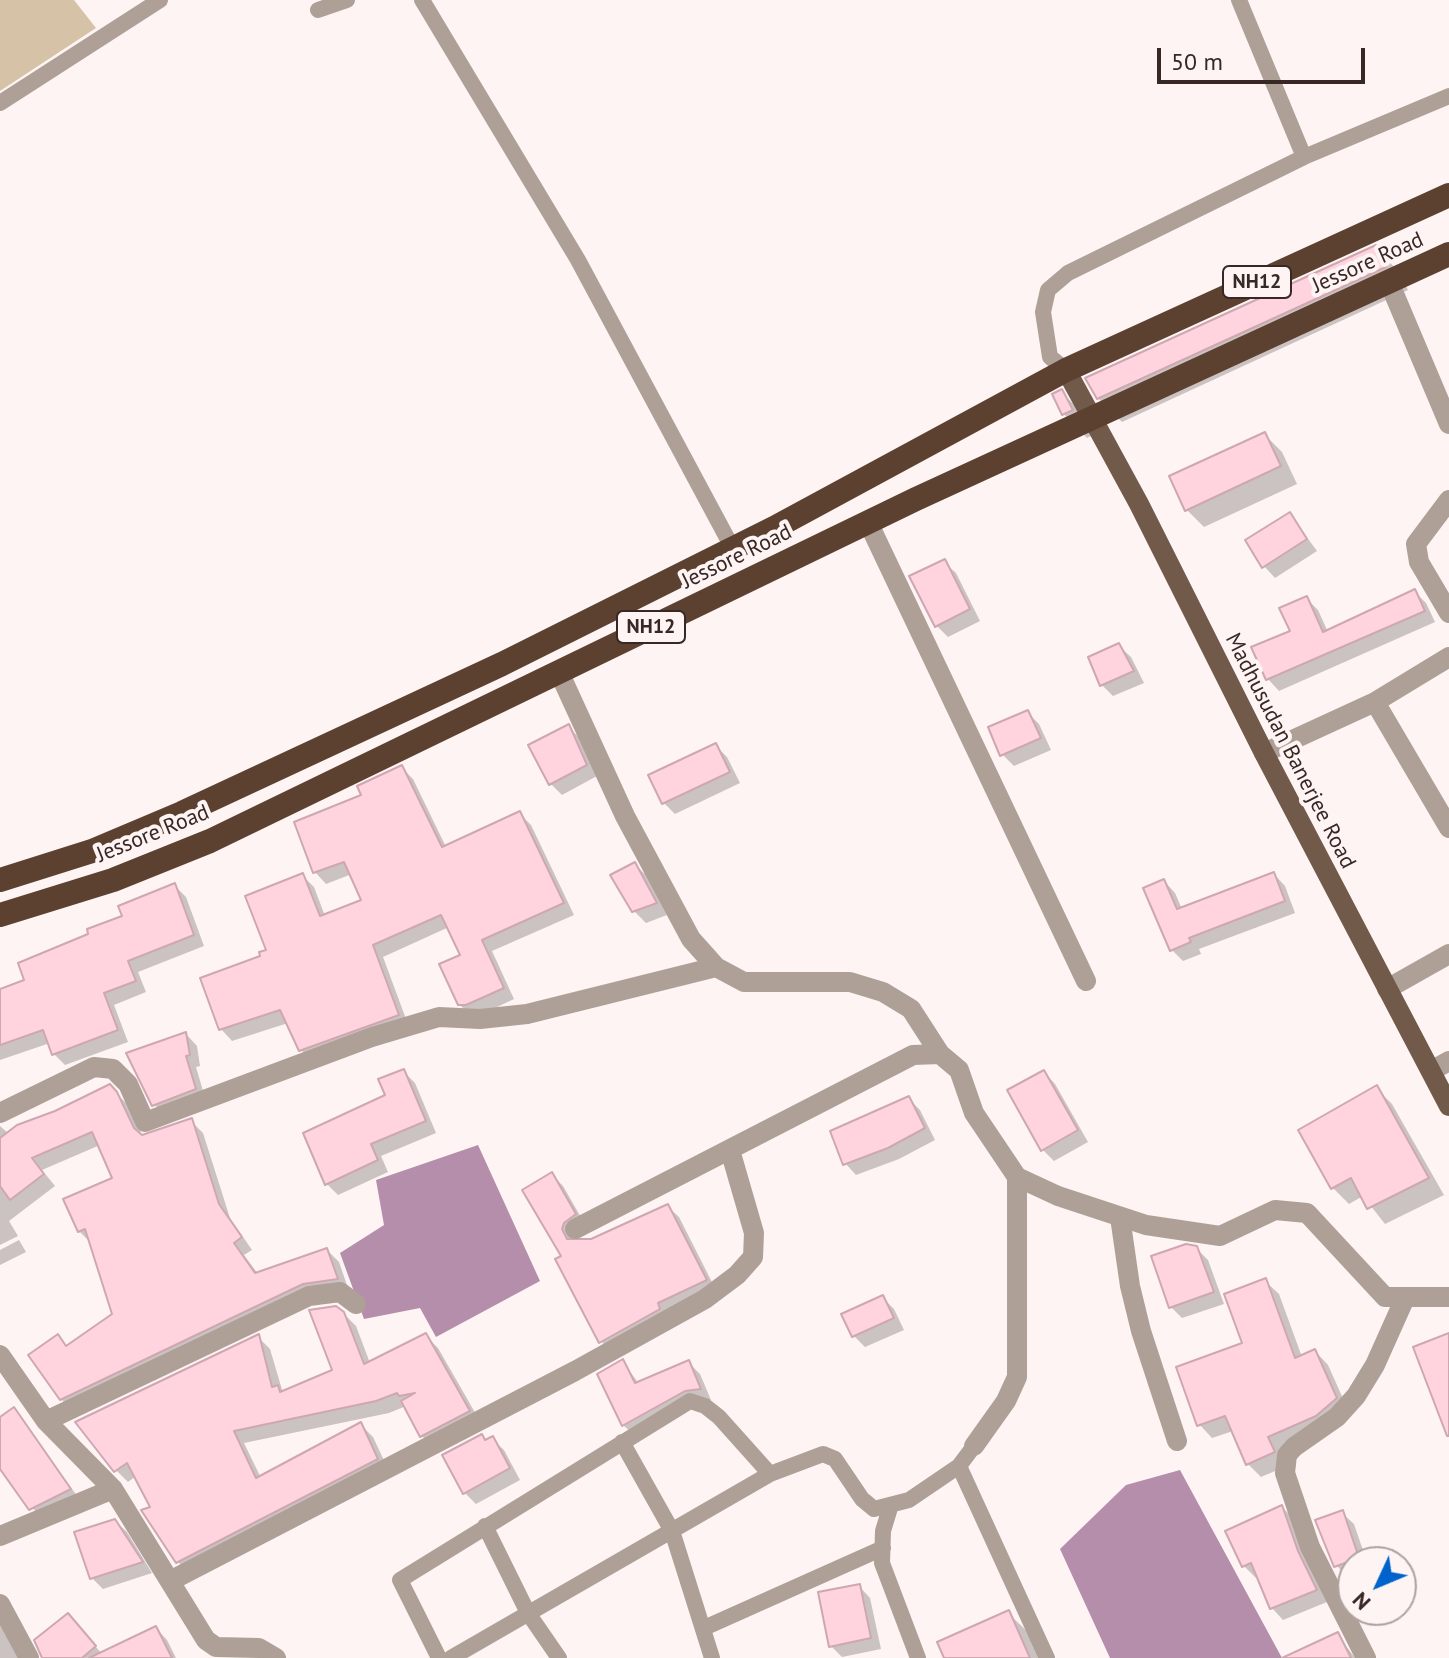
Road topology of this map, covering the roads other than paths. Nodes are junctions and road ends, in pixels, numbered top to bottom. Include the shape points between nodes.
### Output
1 (160, 0) edge
2 (347, 0) edge
3 (422, 0) edge
4 (1239, 0) edge
5 (318, 10) dead end
6 (1449, 96) edge
7 (0, 103) edge
8 (1304, 157) junction
9 (1449, 195) edge
10 (1449, 254) edge
11 (1389, 282) junction
12 (1066, 370) junction
13 (1093, 416) junction
14 (1449, 424) edge
15 (1449, 500) edge
16 (868, 522) junction
17 (733, 549) junction
18 (1449, 613) edge
19 (1449, 657) edge
20 (559, 672) junction
21 (1375, 702) junction
22 (1264, 753) junction
23 (1449, 828) edge
24 (0, 880) edge
25 (0, 915) edge
26 (1449, 954) edge
27 (716, 967) junction
28 (1086, 981) dead end
29 (1387, 989) junction
30 (940, 1054) junction
31 (1440, 1066) edge
32 (1449, 1106) edge
33 (0, 1113) edge
34 (730, 1150) junction
35 (1017, 1177) junction
36 (1120, 1217) junction
37 (575, 1229) dead end
38 (1449, 1297) edge
39 (1405, 1298) junction
40 (356, 1304) dead end
41 (0, 1355) edge
42 (46, 1421) junction
43 (1177, 1441) dead end
44 (622, 1442) junction
45 (974, 1446) joint
46 (959, 1466) junction
47 (770, 1474) junction
48 (113, 1489) junction
49 (890, 1508) junction
50 (485, 1526) junction
51 (672, 1531) junction
52 (1, 1532) edge
53 (883, 1548) junction
54 (172, 1580) junction
55 (0, 1604) edge
56 (528, 1613) junction
57 (704, 1628) junction
58 (29, 1658) edge
59 (276, 1658) edge
60 (439, 1658) edge
61 (451, 1658) edge
62 (559, 1658) edge
63 (712, 1658) edge
64 (917, 1658) edge
65 (1047, 1658) edge
66 (1366, 1658) edge

1 - 7 lane
2 - 5 lane
3 - 17 lane via 578,260
4 - 8 lane
6 - 8 lane
8 - 12 lane via 1055,283 1043,301 1045,328 1050,357
9 - 12 highway, NH12
10 - 11 highway, Jessore Road / NH12
11 - 13 highway, Jessore Road / NH12
11 - 14 street
12 - 13 main road, Madhusudan Banerjee Road
12 - 17 highway, NH12
13 - 16 highway, Jessore Road / NH12
13 - 22 main road, Madhusudan Banerjee Road
15 - 18 street via 1416,544 1419,562
16 - 20 highway, Jessore Road / NH12
16 - 28 street
17 - 24 highway, NH12 via 182,813 92,851
19 - 21 street
20 - 25 highway, Jessore Road / NH12 via 210,841 113,880
20 - 27 street via 625,816 691,939
21 - 22 street
21 - 23 street
22 - 29 main road, Madhusudan Banerjee Road
26 - 29 street
27 - 30 street via 744,982 850,982 883,992 911,1009
27 - 33 street via 527,1014 439,1017 145,1122 128,1084 113,1069 94,1067
29 - 31 main road, Madhusudan Banerjee Road
30 - 34 street via 913,1055
30 - 35 street via 959,1070 974,1113
31 - 32 main road, Madhusudan Banerjee Road
34 - 37 street
34 - 54 street via 754,1233 753,1257 737,1275 705,1299 589,1363
35 - 36 street
35 - 45 street via 1017,1377
36 - 39 street via 1220,1236 1275,1210 1307,1213 1385,1297
36 - 43 street via 1134,1301
38 - 39 street
39 - 66 street via 1356,1396 1337,1417 1294,1447 1285,1473 1310,1547
40 - 42 street via 340,1292 327,1291 295,1301
41 - 42 street
42 - 48 street
44 - 47 lane via 690,1401 719,1417
44 - 50 lane
44 - 51 lane
45 - 46 lane
46 - 49 lane
46 - 65 lane
47 - 49 lane via 823,1454 835,1459 874,1509
47 - 51 lane
48 - 52 street
48 - 54 street
49 - 53 lane
50 - 56 lane
50 - 60 lane via 400,1580
51 - 56 lane
51 - 57 lane
53 - 57 lane
53 - 64 lane via 882,1563
54 - 59 street via 198,1629 216,1647 259,1648
55 - 58 street
56 - 61 lane
56 - 62 lane
57 - 63 lane

